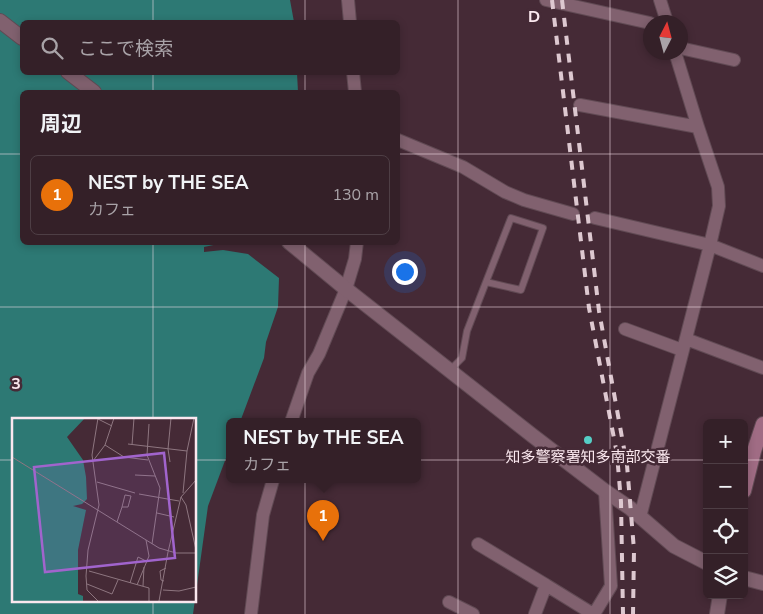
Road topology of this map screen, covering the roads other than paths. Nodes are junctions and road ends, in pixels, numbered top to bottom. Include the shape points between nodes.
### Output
1 (349, 0) edge
2 (546, 0) edge
3 (660, 0) edge
4 (664, 15) edge
5 (350, 20) edge
6 (0, 21) edge
7 (643, 21) edge
8 (20, 36) edge
9 (688, 50) edge
10 (677, 60) edge
11 (734, 60) dead end
12 (72, 75) edge
13 (353, 75) edge
14 (91, 90) edge
15 (355, 90) edge
16 (580, 105) dead end
17 (698, 127) junction
18 (400, 141) edge
19 (573, 214) dead end
20 (595, 218) dead end
21 (293, 245) edge
22 (357, 245) edge
23 (710, 245) junction
24 (763, 266) edge
25 (486, 282) junction
26 (346, 289) junction
27 (625, 328) dead end
28 (684, 344) junction
29 (763, 368) edge
30 (450, 370) junction
31 (292, 418) edge
32 (763, 424) edge
33 (748, 475) edge
34 (272, 483) edge
35 (605, 491) junction
36 (640, 517) junction
37 (478, 544) dead end
38 (703, 561) edge
39 (748, 579) edge
40 (763, 583) edge
41 (546, 585) junction
42 (719, 599) edge
43 (449, 602) dead end
44 (251, 614) edge
45 (473, 614) edge
46 (535, 614) edge
47 (594, 614) edge
48 (716, 614) edge

1 - 5 street
2 - 7 street
3 - 4 street
6 - 8 street
9 - 11 street
10 - 17 street
12 - 14 street
13 - 15 street
16 - 17 street
17 - 23 street via 720,197
18 - 19 street via 463,167 505,192
20 - 23 street
21 - 26 street
22 - 26 street
23 - 24 street
23 - 28 street
25 - 25 lane via 521,290 544,228 511,218
25 - 30 lane via 467,331 462,358
26 - 30 street
26 - 31 street via 308,373
27 - 28 street
28 - 29 street
28 - 36 street
30 - 35 street
32 - 33 main road
34 - 44 street via 262,514
35 - 36 street
35 - 47 street via 610,586
36 - 38 street via 674,546
37 - 41 street
39 - 40 street
41 - 46 street
41 - 47 street
42 - 48 street
43 - 45 street

